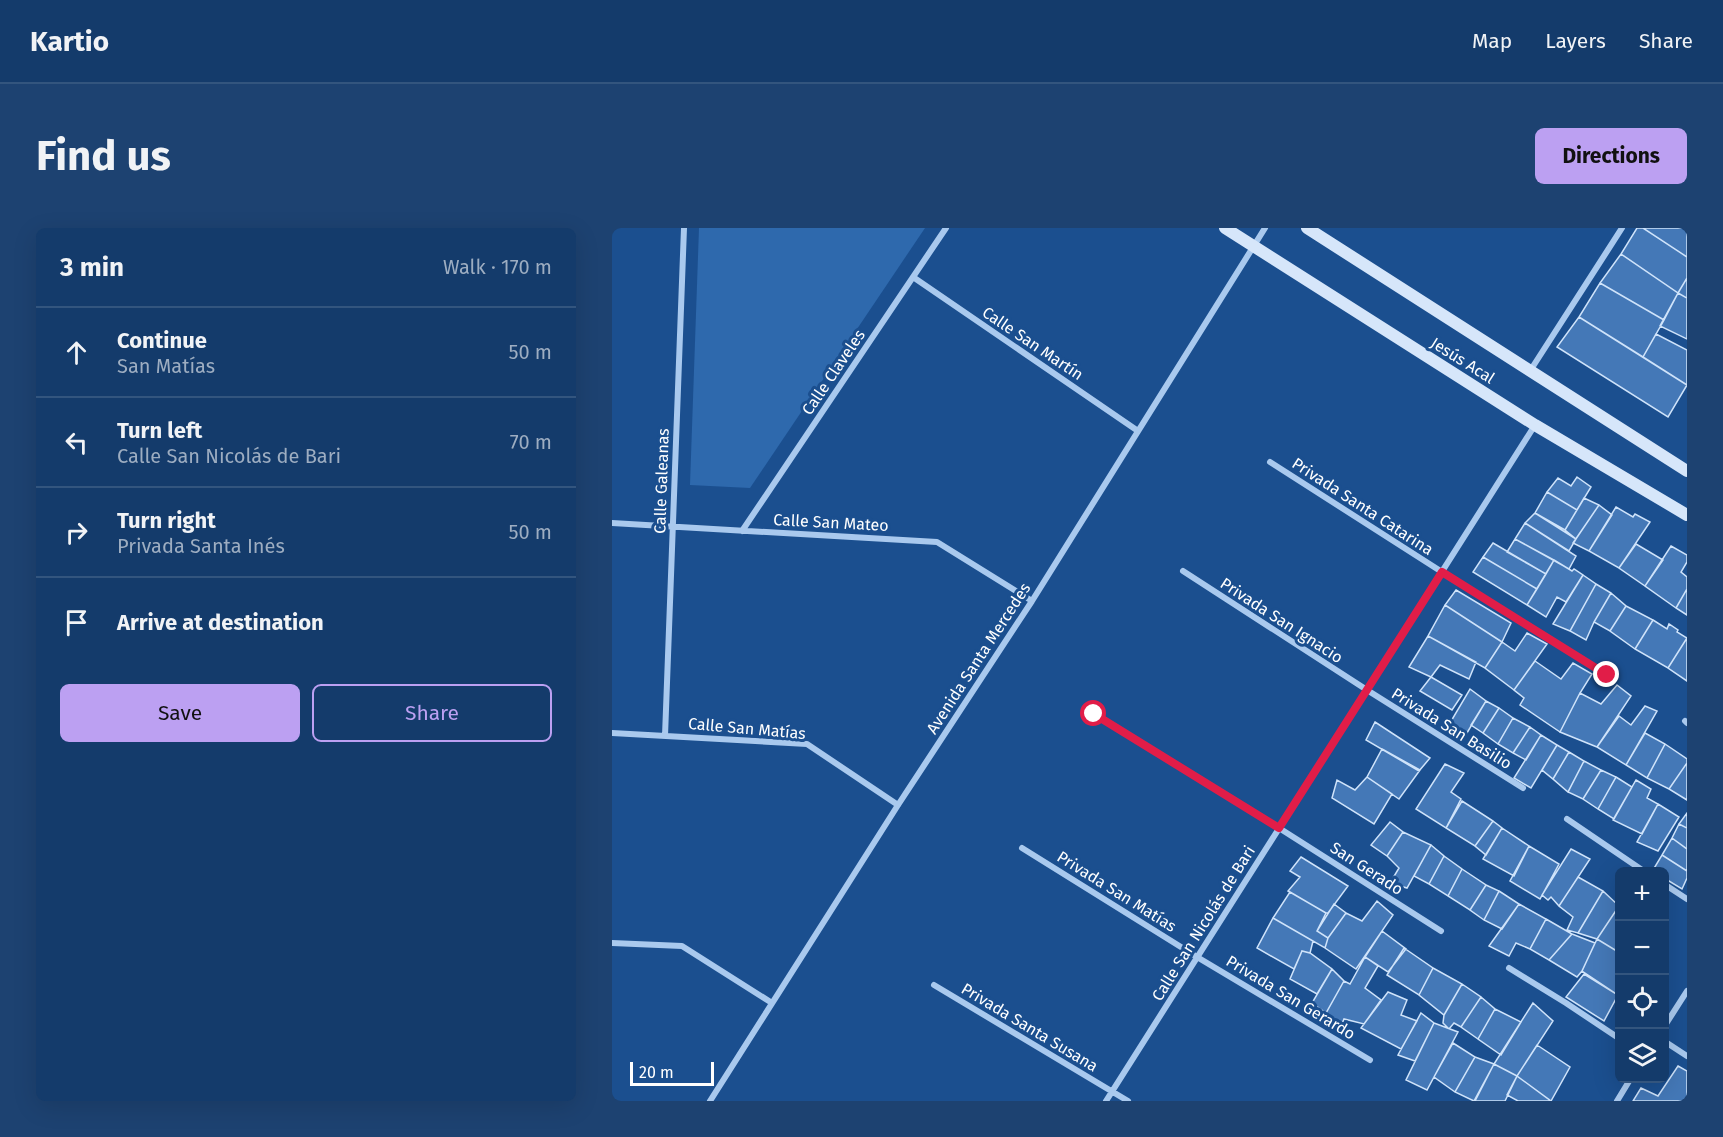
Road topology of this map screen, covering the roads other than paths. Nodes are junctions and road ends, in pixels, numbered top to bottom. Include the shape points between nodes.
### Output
1 (684, 228) edge
2 (946, 228) edge
3 (1225, 228) edge
4 (1265, 228) edge
5 (1307, 228) edge
6 (1622, 228) edge
7 (1254, 246) junction
8 (913, 278) junction
9 (1530, 371) junction
10 (1535, 425) junction
11 (1138, 431) junction
12 (1270, 462) dead end
13 (1687, 471) edge
14 (1687, 515) edge
15 (612, 523) edge
16 (673, 527) junction
17 (742, 531) junction
18 (1183, 571) dead end
19 (1442, 572) junction
20 (1032, 601) junction
21 (1607, 675) dead end
22 (1367, 690) junction
23 (1094, 714) dead end
24 (612, 733) edge
25 (665, 736) junction
26 (1523, 788) dead end
27 (898, 805) junction
28 (1567, 819) dead end
29 (1279, 828) junction
30 (1022, 848) dead end
31 (1638, 867) edge
32 (1669, 887) edge
33 (1687, 899) edge
34 (1441, 931) dead end
35 (612, 943) edge
36 (1197, 957) junction
37 (1509, 968) dead end
38 (934, 985) dead end
39 (1687, 991) edge
40 (772, 1003) junction
41 (1669, 1020) edge
42 (1615, 1036) edge
43 (1669, 1044) edge
44 (1687, 1056) edge
45 (1370, 1060) dead end
46 (1629, 1083) edge
47 (1112, 1091) junction
48 (710, 1101) edge
49 (1106, 1101) edge
50 (1128, 1101) edge
51 (1617, 1101) edge

1 - 16 street, Calle Galeanas
2 - 8 street, Calle Claveles
3 - 7 street, Jesús Acal
4 - 7 street, Avenida Santa Mercedes
5 - 9 street, Jesús Acal
6 - 9 street
7 - 10 street, Jesús Acal
7 - 11 street, Avenida Santa Mercedes
8 - 11 street, Calle San Martín
8 - 17 street, Calle Claveles
9 - 13 street, Jesús Acal
10 - 14 street, Jesús Acal
10 - 19 street, Calle San Nicolás de Bari
11 - 20 street, Avenida Santa Mercedes
12 - 19 street, Privada Santa Catarina
15 - 16 street, Calle San Mateo
16 - 17 street, Calle San Mateo
16 - 25 street, Calle Galeanas
17 - 20 street, Calle San Mateo via 937,542
18 - 22 street, Privada San Ignacio
19 - 21 street, Privada Santa Catarina
19 - 22 street, Calle San Nicolás de Bari
20 - 27 street, Avenida Santa Mercedes
22 - 26 street, Privada San Basilio
22 - 29 street, Calle San Nicolás de Bari
23 - 29 street, San Gerado
24 - 25 street, Calle San Matías
25 - 27 street, Calle San Matías via 807,744
27 - 40 street, Avenida Santa Mercedes
28 - 31 street
29 - 34 street, San Gerado
29 - 36 street, Calle San Nicolás de Bari
30 - 36 street, Privada San Matías
32 - 33 street
35 - 40 street via 682,946
36 - 45 street, Privada San Gerardo
36 - 47 street, Calle San Nicolás de Bari
37 - 42 street
38 - 47 street, Privada Santa Susana
39 - 41 street
40 - 48 street, Avenida Santa Mercedes
43 - 44 street
46 - 51 street
47 - 49 street, Calle San Nicolás de Bari
47 - 50 street, Privada Santa Susana

